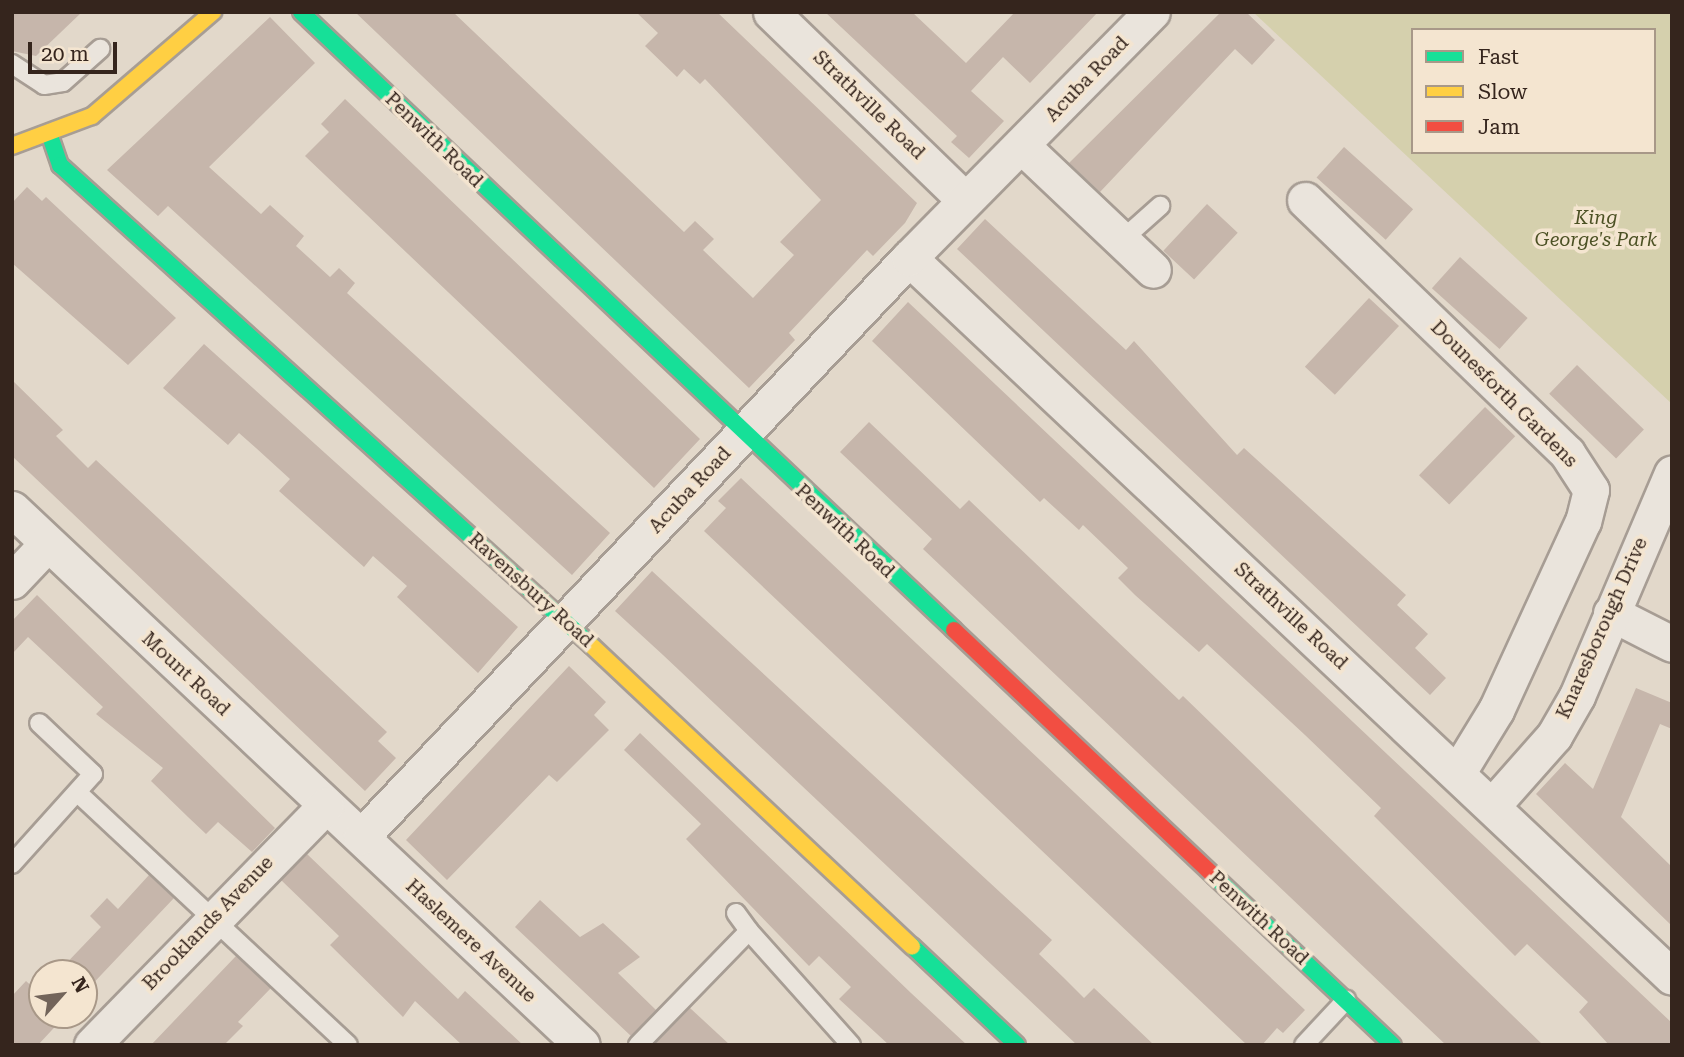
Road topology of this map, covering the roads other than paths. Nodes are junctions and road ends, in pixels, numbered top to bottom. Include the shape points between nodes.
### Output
1 (213, 12) edge
2 (301, 12) edge
3 (771, 12) edge
4 (1152, 12) edge
5 (100, 49) dead end
6 (12, 64) edge
7 (50, 136) junction
8 (12, 146) edge
9 (1022, 146) junction
10 (965, 200) junction
11 (1305, 200) dead end
12 (1160, 206) dead end
13 (1123, 239) junction
14 (909, 258) junction
15 (1153, 270) dead end
16 (742, 435) junction
17 (1672, 473) edge
18 (12, 509) edge
19 (47, 544) junction
20 (12, 581) edge
21 (1611, 612) junction
22 (565, 621) junction
23 (1672, 644) edge
24 (39, 723) dead end
25 (1458, 772) junction
26 (78, 793) junction
27 (326, 805) junction
28 (1492, 807) junction
29 (361, 837) junction
30 (12, 864) edge
31 (736, 913) dead end
32 (212, 918) junction
33 (749, 931) junction
34 (1672, 977) edge
35 (1346, 1000) junction
36 (92, 1045) edge
37 (348, 1045) edge
38 (582, 1045) edge
39 (638, 1045) edge
40 (851, 1045) edge
41 (1017, 1045) edge
42 (1304, 1045) edge
43 (1393, 1045) edge

1 - 7 street via 118,96 76,127
2 - 16 street, Penwith Road
3 - 10 street, Strathville Road
4 - 9 street, Acuba Road
5 - 6 lane via 63,82 44,85
7 - 8 street
7 - 22 street, Ravensbury Road via 65,169
9 - 10 street, Acuba Road
9 - 13 street
10 - 14 street, Acuba Road
11 - 25 street, Dounesforth Gardens via 1567,453 1591,489 1583,521 1496,710
12 - 13 lane
13 - 15 street
14 - 16 street, Acuba Road
14 - 25 street, Strathville Road
16 - 22 street, Acuba Road
16 - 35 street, Penwith Road
17 - 21 street, Knaresborough Drive
18 - 19 street, Mount Road
19 - 20 street
19 - 27 street, Mount Road
21 - 23 street
21 - 28 street, Knaresborough Drive via 1554,736
22 - 29 street, Acuba Road
22 - 41 street, Ravensbury Road
24 - 26 lane via 93,774
25 - 28 street, Strathville Road
26 - 30 lane
26 - 32 lane
27 - 29 street, Mount Road
27 - 32 street, Brooklands Avenue
28 - 34 street, Strathville Road
29 - 38 street, Haslemere Avenue
31 - 33 lane
32 - 36 street, Brooklands Avenue
32 - 37 lane
33 - 39 lane
33 - 40 lane
35 - 42 lane
35 - 43 street, Penwith Road

